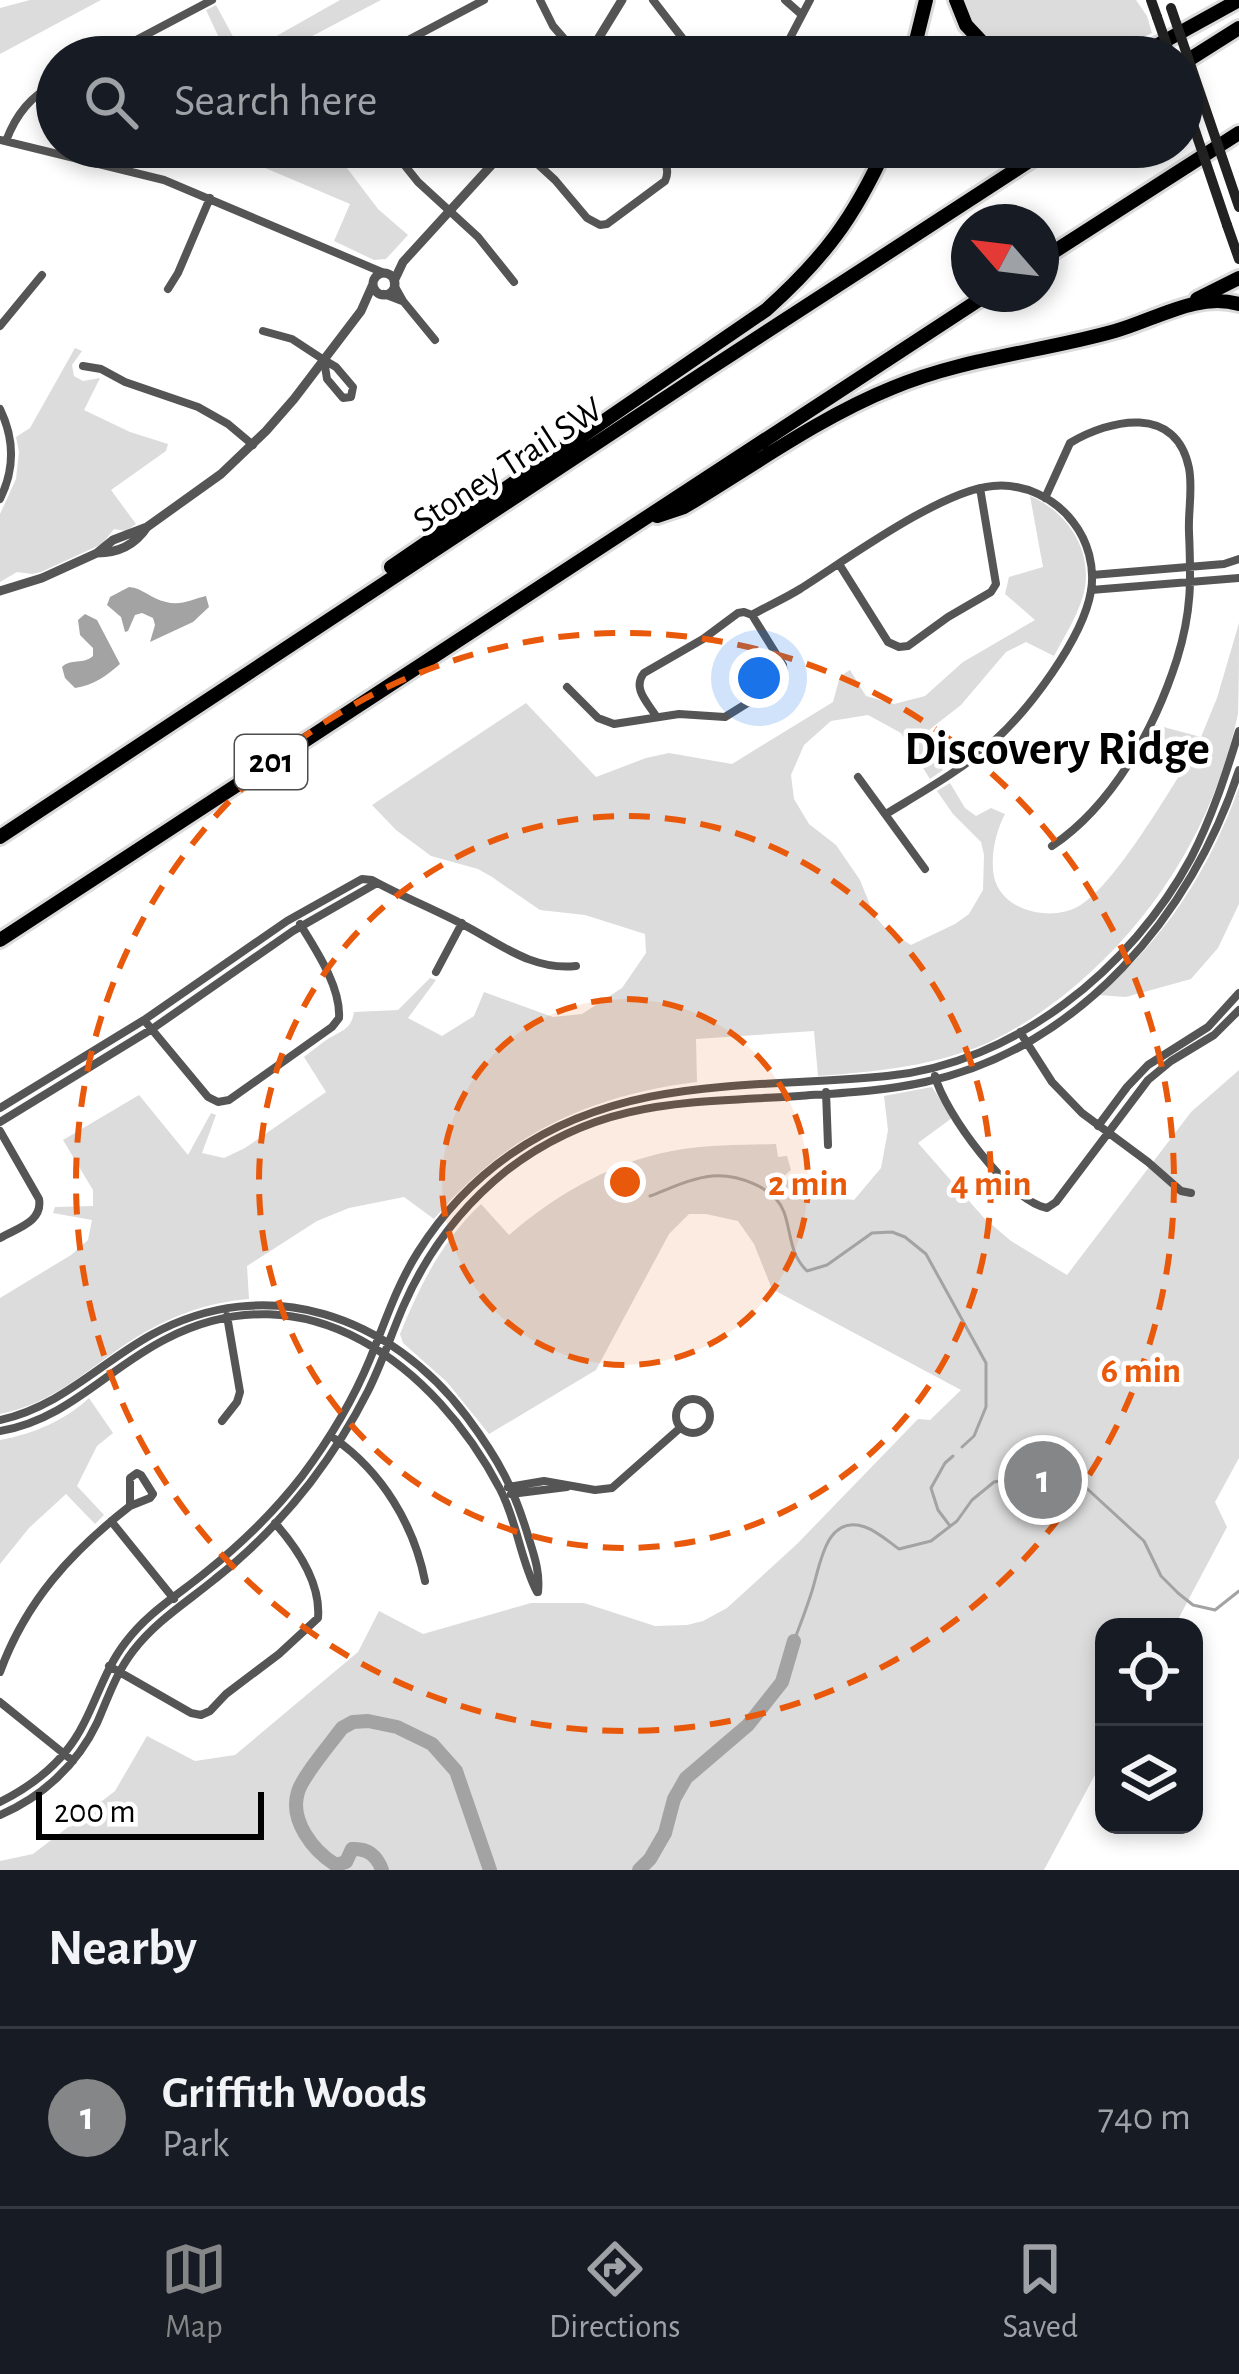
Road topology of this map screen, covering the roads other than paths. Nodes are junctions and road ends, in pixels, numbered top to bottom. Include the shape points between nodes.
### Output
1 (212, 0) edge
2 (484, 0) edge
3 (540, 0) edge
4 (622, 0) edge
5 (652, 0) edge
6 (785, 0) edge
7 (810, 0) edge
8 (926, 0) edge
9 (956, 0) edge
10 (1151, 0) edge
11 (1239, 0) edge
12 (1170, 4) edge
13 (802, 15) junction
14 (1239, 28) edge
15 (144, 36) edge
16 (416, 36) edge
17 (563, 36) edge
18 (597, 36) edge
19 (681, 36) edge
20 (791, 36) edge
21 (917, 36) edge
22 (976, 36) edge
23 (1164, 36) edge
24 (1174, 36) edge
25 (1181, 36) edge
26 (1203, 51) edge
27 (36, 98) edge
28 (1203, 101) edge
29 (1239, 133) edge
30 (3, 141) edge
31 (36, 149) edge
32 (1203, 154) edge
33 (1203, 156) edge
34 (117, 168) edge
35 (406, 168) edge
36 (489, 168) edge
37 (542, 168) edge
38 (666, 168) edge
39 (877, 168) edge
40 (1020, 168) edge
41 (1184, 168) edge
42 (210, 198) junction
43 (1239, 207) edge
44 (450, 211) junction
45 (1059, 248) edge
46 (1239, 259) edge
47 (357, 264) junction
48 (42, 275) dead end
49 (390, 278) junction
50 (1239, 278) edge
51 (514, 282) dead end
52 (373, 284) junction
53 (168, 289) dead end
54 (383, 294) junction
55 (403, 302) junction
56 (1239, 304) edge
57 (361, 311) junction
58 (960, 312) edge
59 (1165, 314) junction
60 (0, 326) edge
61 (263, 331) dead end
62 (436, 340) dead end
63 (324, 360) junction
64 (83, 366) dead end
65 (0, 410) edge
66 (253, 445) junction
67 (980, 488) junction
68 (1046, 498) junction
69 (0, 499) edge
70 (635, 524) junction
71 (1239, 560) edge
72 (839, 564) junction
73 (1192, 567) junction
74 (1239, 578) edge
75 (1091, 582) junction
76 (1192, 582) junction
77 (0, 591) edge
78 (752, 615) junction
79 (261, 663) junction
80 (567, 687) dead end
81 (656, 716) junction
82 (1239, 731) edge
83 (1239, 770) edge
84 (858, 777) dead end
85 (886, 814) junction
86 (0, 837) edge
87 (1052, 846) dead end
88 (925, 868) dead end
89 (377, 884) junction
90 (296, 916) junction
91 (462, 923) junction
92 (302, 926) junction
93 (0, 940) edge
94 (576, 966) dead end
95 (220, 968) junction
96 (436, 972) dead end
97 (227, 977) junction
98 (1239, 993) edge
99 (1239, 1010) edge
100 (144, 1020) junction
101 (152, 1029) junction
102 (1020, 1032) junction
103 (1026, 1042) junction
104 (70, 1067) junction
105 (934, 1074) junction
106 (76, 1078) junction
107 (826, 1081) junction
108 (724, 1088) junction
109 (826, 1093) junction
110 (634, 1098) junction
111 (724, 1099) junction
112 (0, 1108) edge
113 (636, 1109) junction
114 (0, 1122) edge
115 (1097, 1126) junction
116 (0, 1131) edge
117 (1107, 1134) junction
118 (547, 1138) junction
119 (828, 1144) dead end
120 (1191, 1193) dead end
121 (0, 1238) edge
122 (430, 1245) junction
123 (285, 1311) junction
124 (226, 1313) junction
125 (379, 1335) junction
126 (149, 1342) junction
127 (389, 1342) junction
128 (375, 1346) junction
129 (385, 1353) junction
130 (81, 1383) junction
131 (88, 1393) junction
132 (460, 1416) junction
133 (0, 1420) edge
134 (222, 1421) dead end
135 (680, 1428) junction
136 (0, 1431) edge
137 (330, 1435) junction
138 (339, 1442) junction
139 (513, 1490) junction
140 (502, 1492) junction
141 (130, 1506) dead end
142 (268, 1516) junction
143 (111, 1521) junction
144 (276, 1524) junction
145 (425, 1581) dead end
146 (172, 1598) junction
147 (179, 1606) junction
148 (110, 1666) junction
149 (0, 1672) edge
150 (119, 1672) junction
151 (0, 1702) edge
152 (64, 1754) junction
153 (74, 1761) junction
154 (0, 1802) edge
155 (0, 1815) edge

1 - 15 street
2 - 16 street
3 - 17 street
4 - 18 street
5 - 19 street
6 - 13 street
7 - 13 street
8 - 21 highway
9 - 22 highway
10 - 23 main road, bridge
11 - 24 highway
12 - 25 main road, bridge
13 - 20 street
14 - 26 highway
27 - 30 street
28 - 43 main road, bridge
29 - 33 highway
30 - 31 street
32 - 46 main road, bridge
34 - 42 street
35 - 44 street
36 - 44 street
37 - 38 street via 600,225 664,181
39 - 79 highway via 848,222 766,310
40 - 79 highway, Stoney Trail SW / 201
41 - 45 highway
42 - 47 street
42 - 53 street
44 - 49 street
44 - 51 street
47 - 49 street
47 - 52 street
48 - 60 street
49 - 52 street via 377,275
49 - 54 street via 392,290
49 - 55 street
50 - 59 highway
52 - 54 street
52 - 57 street
54 - 55 street
54 - 57 street
55 - 62 street
56 - 59 highway via 1203,301
57 - 63 street
58 - 70 highway, 201
59 - 70 highway via 892,388 684,507
61 - 63 street via 284,334
63 - 63 street via 327,379 351,398 352,387
63 - 66 street
64 - 66 street via 198,406
65 - 69 street via 12,455
66 - 77 street via 124,549
67 - 68 street via 1015,487
67 - 72 street
67 - 72 street via 996,584 908,646 888,642
68 - 73 street via 1072,441 1123,421 1158,427 1188,465
68 - 75 street via 1081,535
70 - 93 highway, 201
71 - 73 street
72 - 78 street
73 - 75 street
73 - 76 street
74 - 76 street
75 - 76 street
75 - 85 street via 1083,616 1021,714 973,759
76 - 87 street via 1177,660 1147,730 1086,820
78 - 81 street via 738,613 644,673 639,688
78 - 81 street via 783,665 781,681 725,717
79 - 86 highway, Stoney Trail SW / 201
80 - 81 street via 608,724
82 - 102 street via 1210,819 1171,891 1102,971
83 - 103 street via 1195,873 1151,936 1087,1000
84 - 85 street
85 - 88 street
89 - 90 street via 357,881
89 - 91 street
89 - 92 street
90 - 92 street
90 - 95 street
91 - 94 street via 531,961
91 - 96 street
92 - 97 street
92 - 101 street via 340,1018 260,1079 229,1100 213,1100
95 - 97 street
95 - 100 street
97 - 101 street
98 - 115 street via 1208,1027 1148,1065
99 - 117 street via 1148,1080
100 - 101 street
100 - 104 street
101 - 106 street
102 - 103 street
102 - 105 street
103 - 105 street
103 - 115 street
104 - 106 street
104 - 112 street
105 - 107 street
105 - 109 street via 891,1088
105 - 117 street via 944,1102 986,1159 1042,1208 1056,1202
106 - 114 street
107 - 108 street
107 - 109 street
108 - 110 street
108 - 111 street
109 - 111 street
109 - 119 street
110 - 113 street
110 - 118 street
111 - 113 street
113 - 118 street
115 - 117 street
116 - 121 street via 40,1207
117 - 120 street
118 - 122 street
122 - 125 street
122 - 127 street
123 - 124 street
123 - 125 street via 332,1316
123 - 128 street
124 - 126 street
124 - 134 street via 240,1392
125 - 127 street
125 - 128 street
126 - 130 street
126 - 131 street
127 - 129 street
127 - 132 street via 434,1379
128 - 129 street
128 - 137 street
129 - 132 street
129 - 138 street
130 - 131 street
130 - 133 street
131 - 136 street
132 - 139 street
132 - 140 street
135 - 135 street via 705,1429 704,1403 681,1404
135 - 139 street via 612,1489 544,1481
137 - 138 street
137 - 142 street
138 - 144 street
138 - 145 street via 397,1507
139 - 140 street
139 - 140 street via 540,1574 538,1592
141 - 143 street
142 - 144 street
142 - 146 street
143 - 146 street
143 - 149 street via 41,1591
144 - 147 street
144 - 150 street via 314,1586 315,1623 201,1715
146 - 147 street
146 - 148 street
147 - 150 street
148 - 150 street
148 - 152 street
150 - 153 street
151 - 152 street
152 - 153 street
152 - 154 street
153 - 155 street

